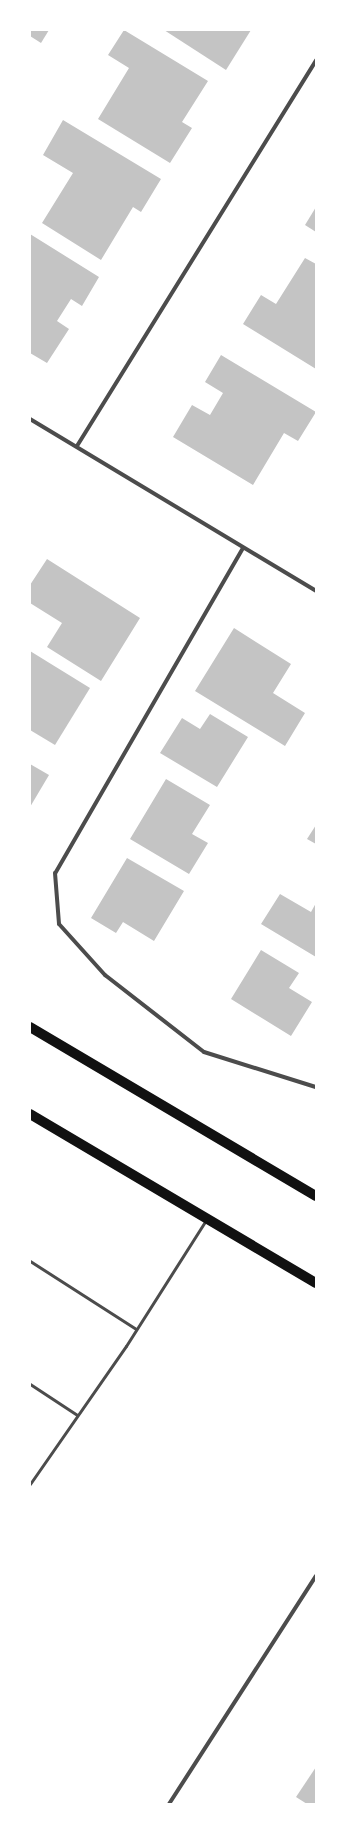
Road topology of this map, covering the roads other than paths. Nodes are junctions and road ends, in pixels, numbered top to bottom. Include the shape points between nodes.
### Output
1 (316, 60) edge
2 (30, 419) edge
3 (77, 446) junction
4 (244, 548) junction
5 (316, 591) edge
6 (30, 1027) edge
7 (316, 1087) edge
8 (30, 1114) edge
9 (316, 1196) edge
10 (207, 1219) junction
11 (30, 1262) edge
12 (316, 1283) edge
13 (136, 1329) junction
14 (30, 1384) edge
15 (77, 1415) junction
16 (30, 1484) edge
17 (316, 1576) edge
18 (168, 1804) edge

1 - 3 street
2 - 3 street
3 - 4 street
4 - 5 street
4 - 7 street via 55,873 59,924 105,975 204,1052
6 - 9 main road
8 - 10 main road
10 - 12 main road
10 - 13 lane
11 - 13 lane
13 - 15 lane
14 - 15 lane
15 - 16 lane
17 - 18 street

